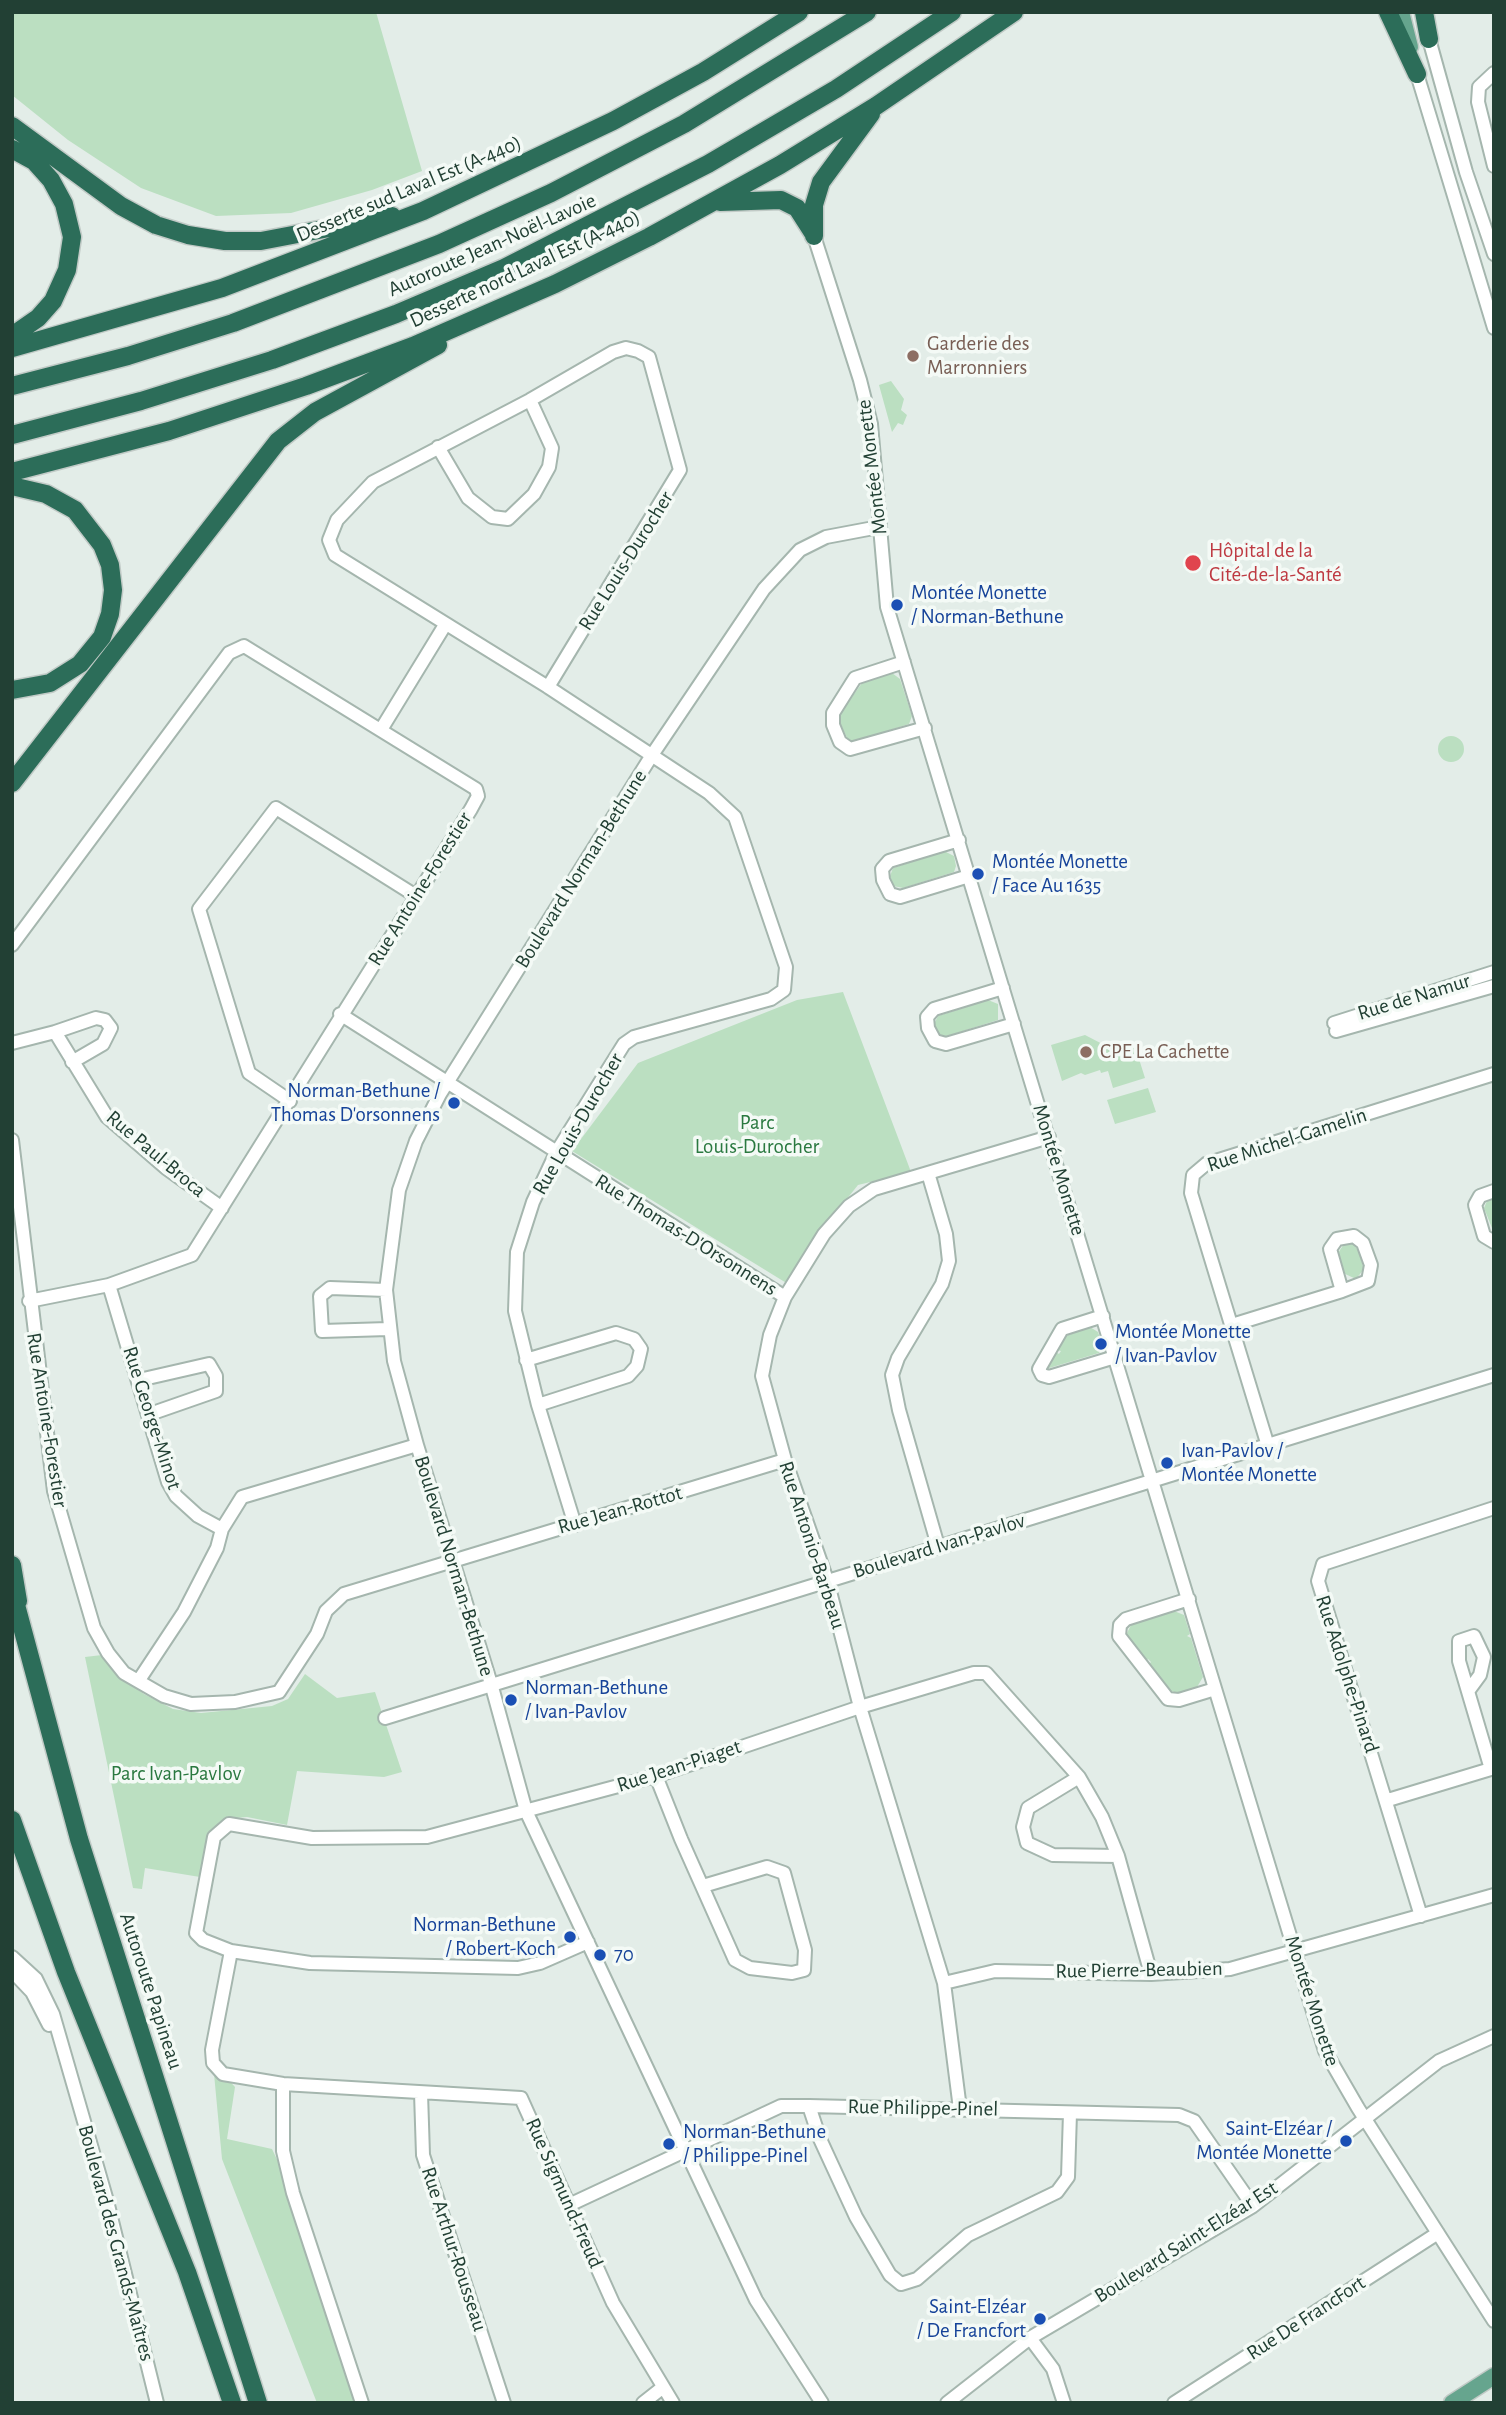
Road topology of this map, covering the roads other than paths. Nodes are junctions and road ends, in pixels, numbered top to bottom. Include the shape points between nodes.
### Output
1 (799, 12) edge
2 (867, 12) edge
3 (952, 12) edge
4 (1014, 12) edge
5 (1388, 12) edge
6 (1401, 12) edge
7 (1422, 12) edge
8 (1429, 39) joint
9 (1494, 73) edge
10 (1417, 74) junction
11 (876, 106) junction
12 (12, 126) edge
13 (12, 149) edge
14 (1494, 166) edge
15 (714, 203) junction
16 (423, 211) junction
17 (814, 236) junction
18 (1494, 254) edge
19 (489, 314) junction
20 (1494, 327) edge
21 (12, 336) edge
22 (12, 348) edge
23 (12, 386) edge
24 (530, 400) junction
25 (12, 435) edge
26 (438, 447) junction
27 (12, 472) edge
28 (12, 486) edge
29 (879, 527) junction
30 (445, 625) junction
31 (904, 662) junction
32 (548, 687) junction
33 (12, 690) edge
34 (382, 728) junction
35 (925, 728) junction
36 (652, 755) junction
37 (12, 783) edge
38 (959, 840) junction
39 (970, 876) junction
40 (416, 896) junction
41 (12, 945) edge
42 (1494, 972) edge
43 (1494, 986) edge
44 (1003, 988) junction
45 (340, 1014) junction
46 (1014, 1024) junction
47 (55, 1032) junction
48 (12, 1043) edge
49 (72, 1062) junction
50 (1494, 1074) edge
51 (448, 1082) junction
52 (290, 1101) junction
53 (1049, 1137) junction
54 (12, 1140) edge
55 (556, 1153) junction
56 (928, 1173) junction
57 (1494, 1191) edge
58 (222, 1208) junction
59 (1494, 1242) edge
60 (109, 1285) junction
61 (386, 1290) junction
62 (1342, 1291) dead end
63 (785, 1297) junction
64 (29, 1301) junction
65 (1103, 1316) junction
66 (1232, 1325) junction
67 (388, 1329) junction
68 (1115, 1357) junction
69 (526, 1360) junction
70 (1494, 1375) edge
71 (139, 1380) junction
72 (538, 1405) junction
73 (150, 1414) junction
74 (417, 1445) junction
75 (1268, 1446) junction
76 (785, 1460) junction
77 (1153, 1480) junction
78 (1494, 1508) edge
79 (575, 1525) junction
80 (222, 1529) junction
81 (938, 1546) junction
82 (455, 1561) junction
83 (12, 1565) edge
84 (827, 1580) junction
85 (12, 1590) edge
86 (1189, 1599) junction
87 (24, 1639) junction
88 (139, 1680) junction
89 (492, 1687) junction
90 (1215, 1689) junction
91 (1469, 1690) dead end
92 (860, 1707) junction
93 (385, 1718) dead end
94 (1492, 1769) edge
95 (656, 1776) junction
96 (1079, 1777) junction
97 (1388, 1800) junction
98 (526, 1811) junction
99 (12, 1820) edge
100 (12, 1830) edge
101 (1118, 1856) junction
102 (26, 1863) junction
103 (703, 1886) junction
104 (1494, 1895) edge
105 (1421, 1916) junction
106 (588, 1942) junction
107 (231, 1951) junction
108 (1295, 1952) junction
109 (12, 1957) edge
110 (12, 1971) edge
111 (1151, 1974) junction
112 (944, 1983) junction
113 (1494, 2036) edge
114 (72, 2084) junction
115 (283, 2084) junction
116 (421, 2093) junction
117 (809, 2106) junction
118 (960, 2109) junction
119 (1070, 2113) junction
120 (1364, 2118) junction
121 (687, 2152) junction
122 (569, 2205) junction
123 (1253, 2206) junction
124 (1437, 2233) junction
125 (1494, 2321) edge
126 (1030, 2338) junction
127 (1494, 2376) edge
128 (662, 2388) junction
129 (157, 2403) edge
130 (232, 2403) edge
131 (258, 2403) edge
132 (362, 2403) edge
133 (504, 2403) edge
134 (643, 2403) edge
135 (673, 2403) edge
136 (822, 2403) edge
137 (947, 2403) edge
138 (1064, 2403) edge
139 (1174, 2403) edge
140 (1452, 2403) edge

1 - 16 highway, Desserte sud Laval Est (A-440) via 622,116
2 - 23 highway, Autoroute Jean-Noël-Lavoie via 684,124 439,244 252,317
3 - 25 highway, Autoroute Jean-Noël-Lavoie via 836,89 708,164 504,268 272,360
4 - 11 highway, Desserte nord Laval Est (A-440)
5 - 10 highway
6 - 10 main road
7 - 8 highway
8 - 18 street
9 - 14 street via 1479,87 1478,102
10 - 20 street
11 - 15 highway, Desserte nord Laval Est (A-440)
11 - 17 highway via 821,182 814,205
12 - 16 highway via 121,206 156,225 188,235 261,241
13 - 21 highway via 34,162 51,180 64,204 72,237 67,270 53,301
15 - 17 highway via 780,200 797,208
15 - 19 highway, Desserte nord Laval Est (A-440)
16 - 22 highway, Desserte sud Laval Est (A-440) via 222,288
17 - 29 street, Montée Monette via 867,406
19 - 27 highway, Desserte nord Laval Est (A-440) via 251,405
19 - 37 highway via 315,412 278,442
24 - 26 street, Rue Louis-Durocher
24 - 26 street via 552,448 549,467 534,494 508,519 492,517 468,498
24 - 32 street, Rue Louis-Durocher via 613,352 638,351 649,357 680,470
26 - 30 street, Rue Louis-Durocher via 373,482 337,520 329,540 335,555
28 - 33 highway via 46,494 75,510 102,545 113,590 106,626 80,664 50,683
29 - 31 street, Montée Monette via 884,594
29 - 36 street, Boulevard Norman-Bethune via 826,537 800,550 764,589
30 - 32 street, Rue Louis-Durocher
30 - 34 street
31 - 35 street, Montée Monette
31 - 35 street via 855,678 833,713 833,725 841,744 853,749
32 - 36 street, Rue Louis-Durocher
34 - 40 street, Rue Antoine-Forestier via 476,789 478,796
34 - 41 street, Rue Antoine-Forestier via 255,651 244,646 229,653
35 - 38 street, Montée Monette
36 - 51 street, Boulevard Norman-Bethune
36 - 55 street, Rue Louis-Durocher via 709,793 735,817 786,967 786,981 771,999 634,1037 624,1044
38 - 39 street, Montée Monette
38 - 39 street via 889,861 882,869 883,880 888,892 900,897
39 - 44 street, Montée Monette
40 - 45 street, Rue Antoine-Forestier
40 - 52 street via 276,808 199,909 249,1073
42 - 43 street, Rue de Namur via 1335,1027
44 - 46 street, Montée Monette
44 - 46 street via 934,1009 927,1017 928,1028 935,1041 946,1044
45 - 51 street, Rue Thomas-D'Orsonnens
45 - 52 street, Rue Antoine-Forestier
46 - 53 street, Montée Monette
47 - 48 street
47 - 49 street, Rue Paul-Broca
47 - 49 street via 96,1018 106,1020 111,1028 103,1045
49 - 58 street, Rue Paul-Broca via 107,1117
50 - 66 street, Rue Michel-Gamelin via 1197,1170 1190,1189
51 - 55 street, Rue Thomas-D'Orsonnens
51 - 61 street, Boulevard Norman-Bethune via 416,1141 399,1190
52 - 58 street, Rue Antoine-Forestier
53 - 56 street, Rue Antonio-Barbeau
53 - 65 street, Montée Monette
54 - 64 street, Rue Antoine-Forestier
55 - 63 street, Rue Thomas-D'Orsonnens
55 - 69 street, Rue Louis-Durocher via 517,1252 514,1311
56 - 63 street, Rue Antonio-Barbeau via 874,1189 849,1206 824,1234
56 - 81 street via 949,1261 942,1284 892,1375
57 - 59 street via 1480,1196 1475,1205 1484,1236
58 - 60 street, Rue Antoine-Forestier via 192,1255
60 - 64 street, Rue Antoine-Forestier
60 - 71 street, Rue George-Minot
61 - 67 street, Boulevard Norman-Bethune
61 - 67 street via 330,1288 320,1297 322,1331
62 - 66 street
63 - 76 street, Rue Antonio-Barbeau via 770,1335 762,1376
64 - 88 street, Rue Antoine-Forestier via 54,1491 94,1628 124,1673
65 - 68 street, Montée Monette
65 - 68 street via 1062,1329 1039,1369 1049,1377
66 - 75 street, Rue Michel-Gamelin
67 - 74 street, Boulevard Norman-Bethune
68 - 77 street, Montée Monette
69 - 72 street, Rue Louis-Durocher
69 - 72 street via 617,1333 634,1339 641,1349 637,1366 628,1376
70 - 75 street, Boulevard Ivan-Pavlov
71 - 73 street, Rue George-Minot
71 - 73 street via 209,1364 216,1376 216,1391
72 - 79 street, Rue Louis-Durocher
73 - 80 street, Rue George-Minot via 176,1496
74 - 80 street via 242,1497
74 - 82 street, Boulevard Norman-Bethune
75 - 77 street, Boulevard Ivan-Pavlov
76 - 79 street, Rue Jean-Rottot
76 - 84 street, Rue Antonio-Barbeau
77 - 81 street, Boulevard Ivan-Pavlov
77 - 86 street, Montée Monette
78 - 97 street, Rue Adolphe-Pinard via 1323,1564 1318,1581
79 - 82 street, Rue Jean-Rottot
80 - 88 street via 184,1612
81 - 84 street, Boulevard Ivan-Pavlov
82 - 88 street, Rue Antoine-Forestier via 344,1594 327,1611 279,1692 235,1702 191,1704 163,1696
82 - 89 street, Boulevard Norman-Bethune
83 - 87 highway
84 - 89 street, Boulevard Ivan-Pavlov
84 - 92 street, Rue Antonio-Barbeau
85 - 87 highway, Autoroute Papineau
86 - 90 street, Montée Monette
86 - 90 street via 1126,1619 1118,1636 1168,1699 1176,1701
87 - 131 highway, Autoroute Papineau via 79,1839
89 - 93 street, Boulevard Ivan-Pavlov
89 - 98 street, Boulevard Norman-Bethune
90 - 108 street, Montée Monette
91 - 94 street
92 - 95 street, Rue Jean-Piaget
92 - 96 street, Rue Jean-Piaget via 986,1673
92 - 112 street, Rue Antonio-Barbeau
94 - 97 street
95 - 98 street, Rue Jean-Piaget
95 - 103 street
96 - 101 street, Rue Jean-Piaget
96 - 101 street via 1028,1808 1023,1826 1027,1843 1053,1855
97 - 105 street, Rue Adolphe-Pinard
98 - 106 street, Boulevard Norman-Bethune
98 - 107 street, Rue Jean-Piaget via 427,1837 395,1839 312,1838 229,1824 214,1837 197,1933
99 - 102 highway
100 - 102 highway
101 - 111 street, Rue Jean-Piaget
102 - 130 highway via 187,2272
103 - 103 street via 767,1867 784,1873 805,1950 804,1970 750,1968 735,1960
104 - 105 street, Rue Pierre-Beaubien
105 - 108 street, Rue Pierre-Beaubien
106 - 107 street via 518,1968 310,1963
106 - 121 street, Boulevard Norman-Bethune
107 - 115 street, Rue Sigmund-Freud via 213,2063 223,2074
108 - 111 street, Rue Pierre-Beaubien via 1230,1969
108 - 120 street, Montée Monette via 1327,2057
109 - 114 street, Boulevard des Grands-Maîtres via 45,1993
110 - 114 street, Boulevard des Grands-Maîtres via 41,2006
111 - 112 street, Rue Pierre-Beaubien via 995,1971
112 - 118 street, Rue Antonio-Barbeau
113 - 120 street, Boulevard Saint-Elzéar Est via 1439,2061
114 - 129 street, Boulevard des Grands-Maîtres via 107,2201
115 - 116 street, Rue Sigmund-Freud
115 - 132 street via 283,2151 293,2193
116 - 122 street, Rue Sigmund-Freud via 521,2098
116 - 133 street, Rue Arthur-Rousseau via 423,2155
117 - 118 street, Rue Philippe-Pinel
117 - 119 street via 856,2217 890,2274 901,2284 918,2279 968,2235 1057,2192 1068,2177
117 - 121 street, Rue Philippe-Pinel via 780,2106
118 - 119 street, Rue Philippe-Pinel
119 - 123 street, Rue Philippe-Pinel via 1178,2115 1194,2121
120 - 123 street, Boulevard Saint-Elzéar Est
120 - 124 street, Montée Monette
121 - 122 street, Rue Philippe-Pinel
121 - 136 street, Boulevard Norman-Bethune via 756,2300
122 - 128 street, Rue Sigmund-Freud via 613,2302
123 - 126 street, Boulevard Saint-Elzéar Est
124 - 125 street, Montée Monette
124 - 139 street, Rue De FrancFort
126 - 137 street, Boulevard Saint-Elzéar Est
126 - 138 street via 1053,2370
127 - 140 main road
128 - 134 street
128 - 135 street, Rue Sigmund-Freud

